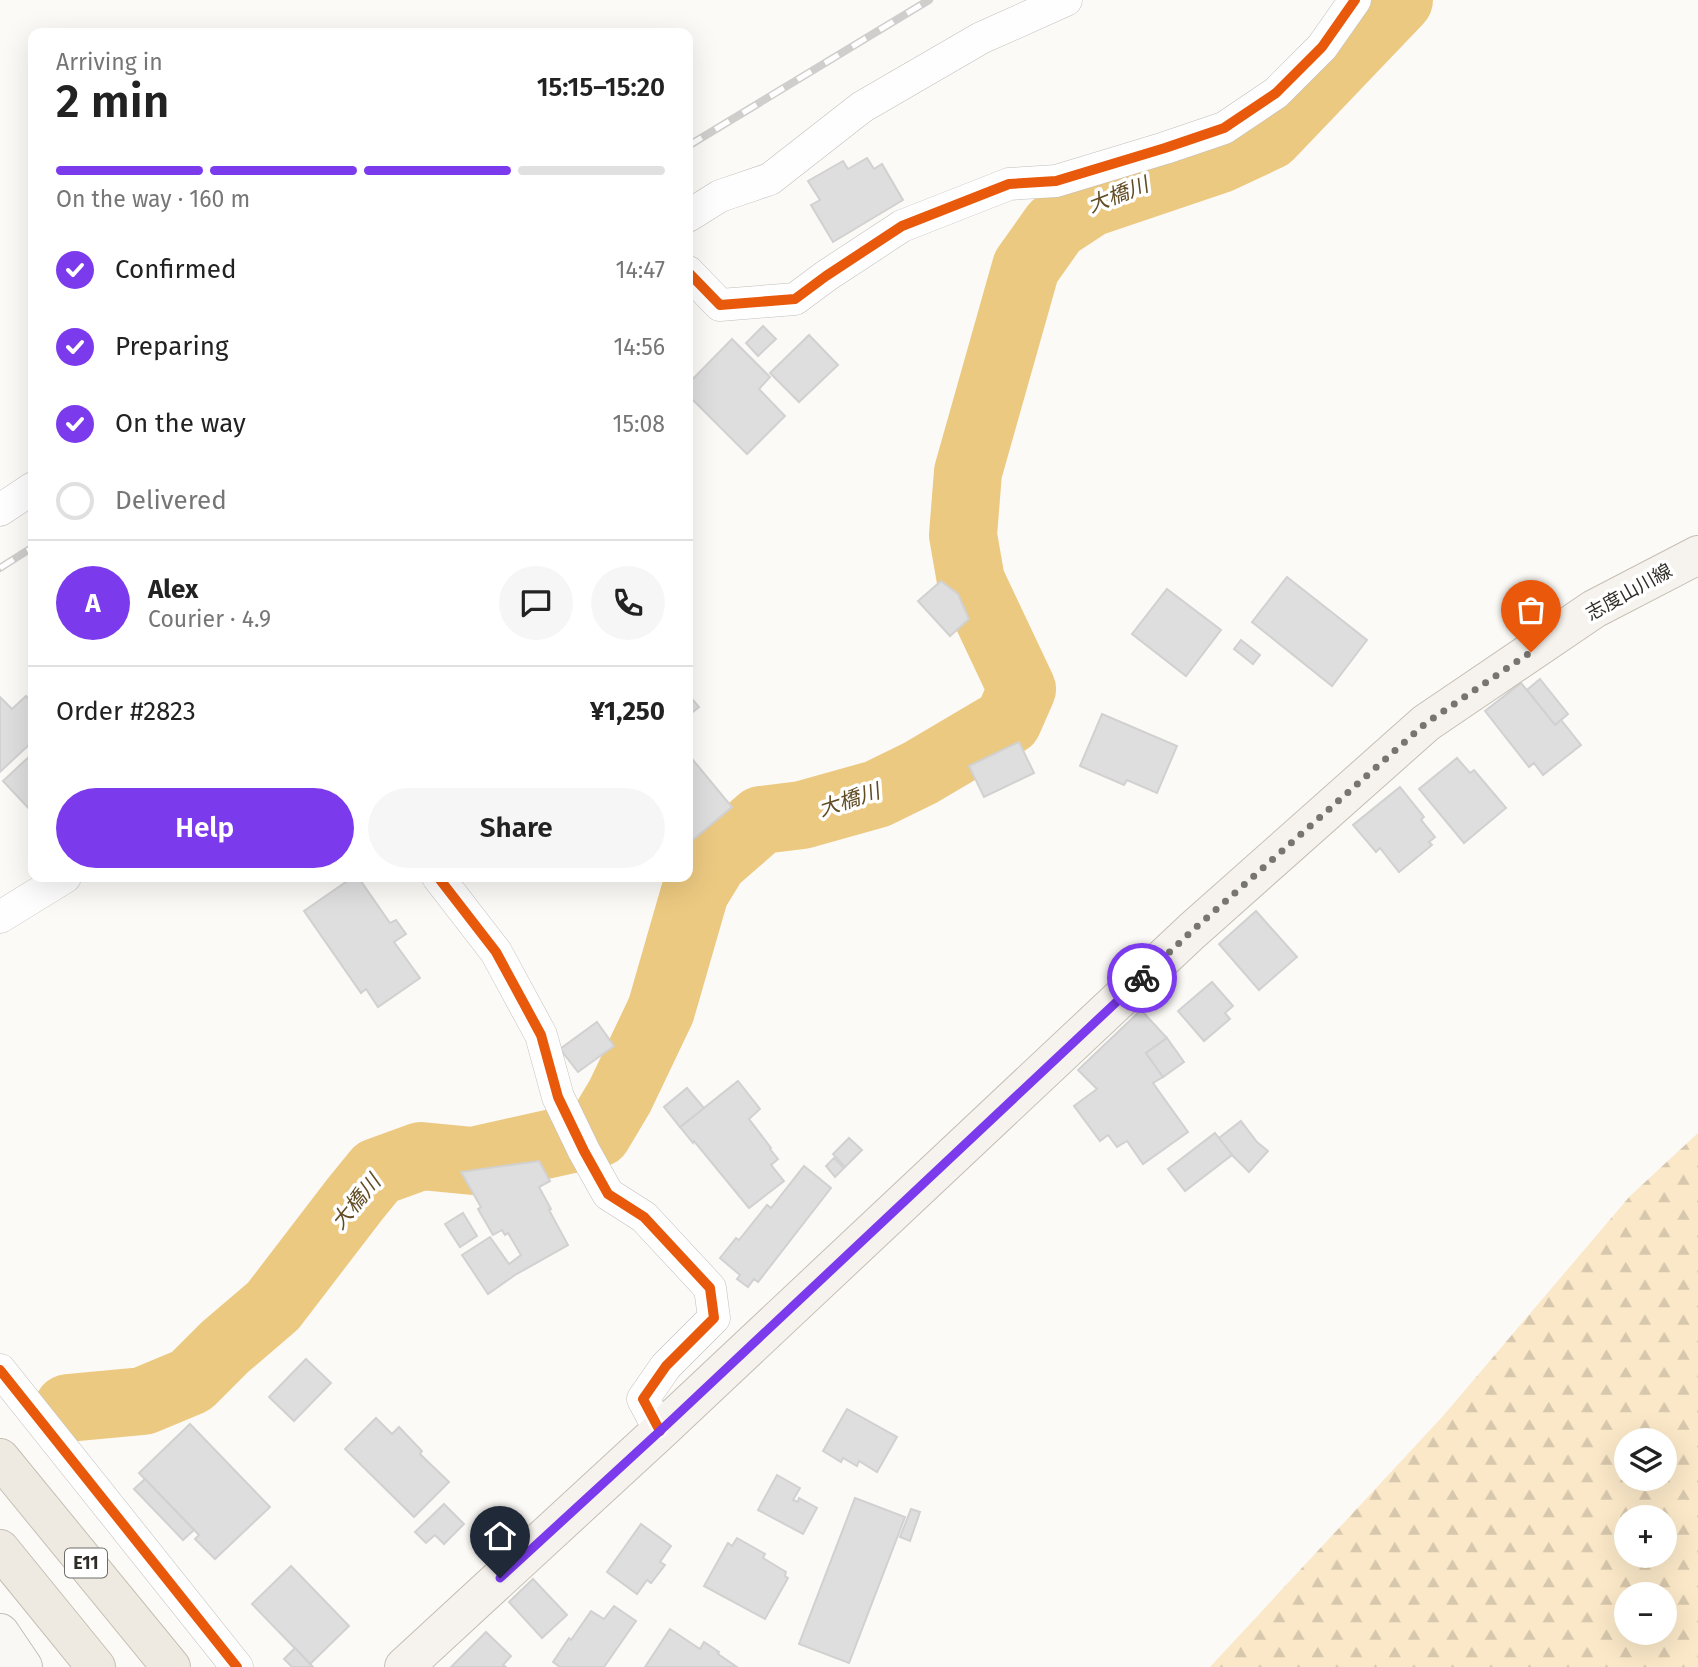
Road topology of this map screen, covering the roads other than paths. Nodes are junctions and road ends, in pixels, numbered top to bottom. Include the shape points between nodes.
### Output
1 (1066, 0) edge
2 (1355, 0) edge
3 (693, 213) edge
4 (693, 277) edge
5 (28, 491) edge
6 (0, 510) edge
7 (1698, 555) edge
8 (57, 882) edge
9 (442, 882) edge
10 (0, 917) edge
11 (0, 1370) edge
12 (660, 1431) junction
13 (0, 1458) edge
14 (0, 1549) edge
15 (0, 1633) edge
16 (23, 1667) edge
17 (96, 1667) edge
18 (171, 1667) edge
19 (237, 1667) edge
20 (404, 1667) edge

1 - 3 street via 981,38 862,107 770,179 720,196
2 - 4 street via 1322,47 1276,93 1224,128 1056,181 1009,184 902,226 795,299 720,305
5 - 6 street
7 - 12 main road, 志度山川線 via 1594,609 1426,723 1192,931
8 - 10 street
9 - 12 street via 496,952 541,1035 558,1097 608,1194 644,1217 710,1288 714,1318 666,1366 643,1399
11 - 19 street
12 - 20 main road, 志度山川線
13 - 18 highway, E11
14 - 17 highway
15 - 16 street

